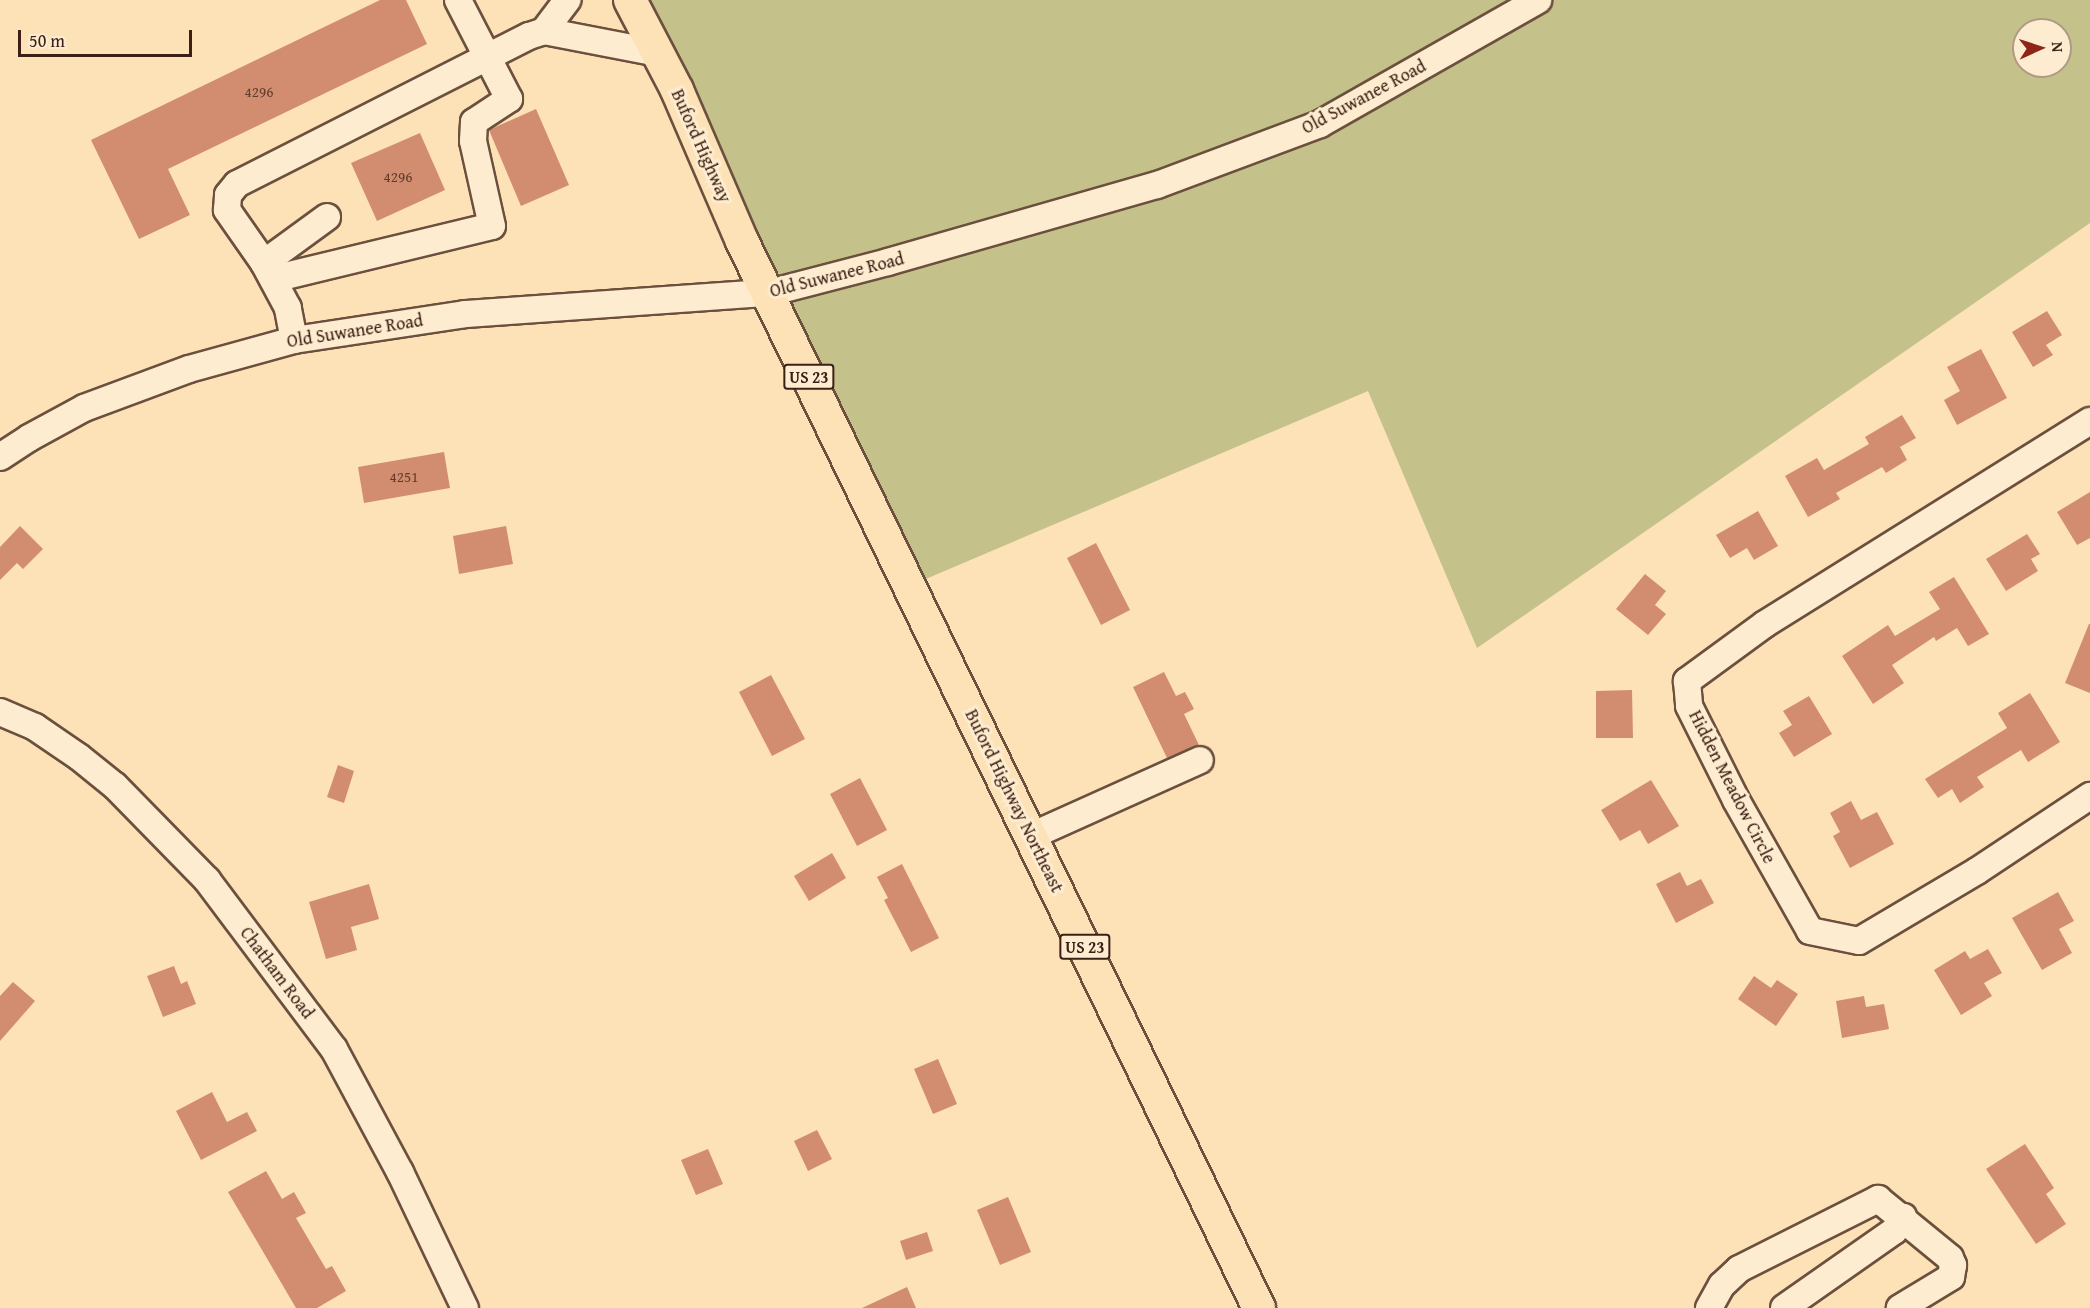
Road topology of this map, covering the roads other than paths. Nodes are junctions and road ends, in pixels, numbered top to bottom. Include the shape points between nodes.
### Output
1 (458, 0) edge
2 (567, 0) edge
3 (630, 0) edge
4 (1538, 0) edge
5 (544, 31) junction
6 (658, 53) junction
7 (487, 57) junction
8 (327, 217) dead end
9 (268, 271) junction
10 (769, 293) junction
11 (294, 340) junction
12 (2090, 421) edge
13 (0, 457) edge
14 (0, 712) edge
15 (1200, 760) dead end
16 (2090, 796) edge
17 (1031, 836) junction
18 (1903, 1217) junction
19 (465, 1308) edge
20 (1259, 1308) edge
21 (1709, 1308) edge
22 (1784, 1308) edge
23 (1900, 1308) edge

1 - 7 street
2 - 5 street
3 - 6 main road, Buford Highway / US 23
4 - 10 street, Old Suwanee Road via 1320,124 1157,184
5 - 6 street
5 - 7 street
6 - 10 main road, Buford Highway / US 23
7 - 9 street via 237,184 228,195 227,210
7 - 9 street via 509,99 474,123 473,141 492,226
8 - 9 street
9 - 11 street via 288,308
10 - 11 street, Old Suwanee Road via 465,314
10 - 17 main road, Buford Highway Northeast / US 23
11 - 13 street, Old Suwanee Road via 189,369 84,408
12 - 16 street, Hidden Meadow Circle via 1765,624 1687,681 1689,706 1809,932 1859,941 1977,871
14 - 19 street, Chatham Road via 35,727 115,786 207,880 334,1049 400,1172
15 - 17 street
17 - 20 main road, Buford Highway Northeast / US 23
18 - 21 street via 1884,1201 1871,1200 1739,1269 1722,1285
18 - 22 street via 1894,1231
18 - 23 street via 1950,1257 1954,1272

